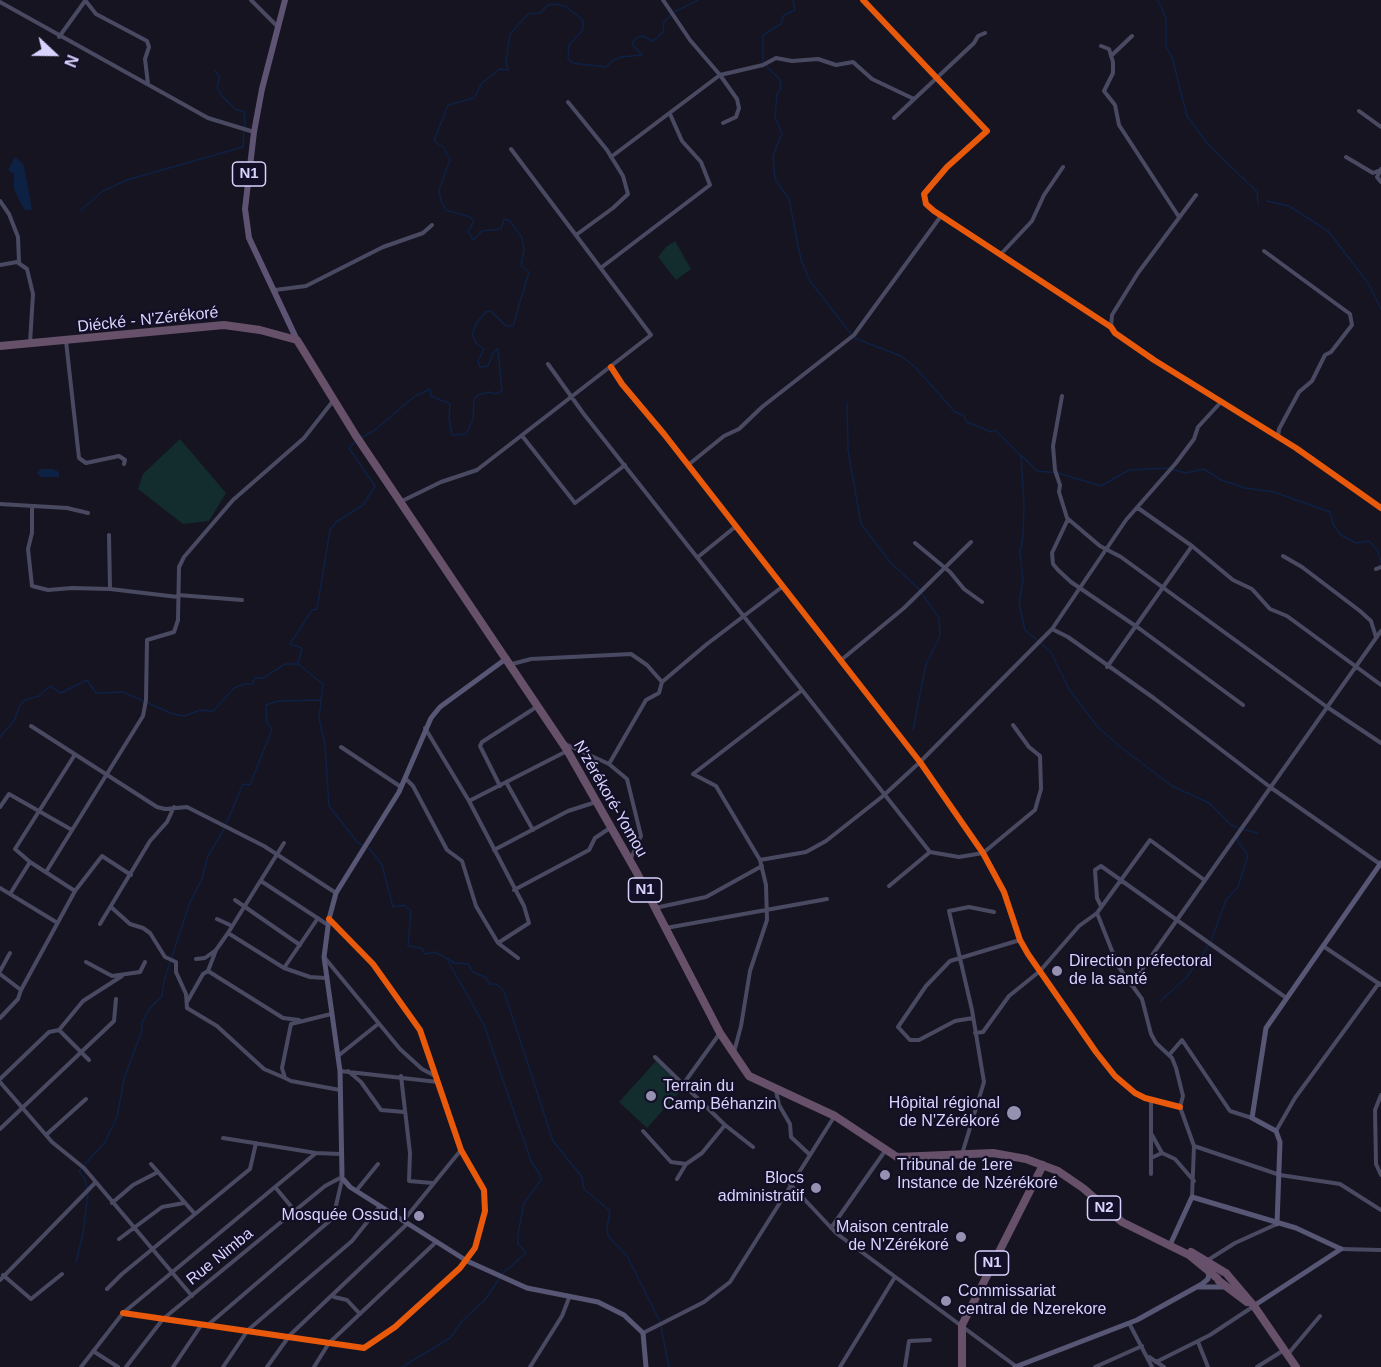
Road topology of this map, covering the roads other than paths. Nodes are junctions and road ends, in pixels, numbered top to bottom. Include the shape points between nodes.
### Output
1 (85, 0) edge
2 (251, 0) edge
3 (285, 0) edge
4 (663, 0) edge
5 (863, 0) edge
6 (1, 1) edge
7 (278, 28) junction
8 (986, 33) dead end
9 (1132, 36) dead end
10 (59, 37) junction
11 (1101, 46) dead end
12 (1111, 56) junction
13 (720, 75) junction
14 (936, 77) junction
15 (148, 84) junction
16 (914, 99) junction
17 (568, 102) dead end
18 (1359, 111) dead end
19 (670, 114) junction
20 (894, 118) dead end
21 (723, 123) dead end
22 (1381, 127) edge
23 (254, 132) junction
24 (511, 149) dead end
25 (611, 156) junction
26 (1346, 157) dead end
27 (1063, 167) dead end
28 (1380, 170) edge
29 (1375, 175) junction
30 (1381, 182) edge
31 (1196, 195) dead end
32 (0, 201) edge
33 (941, 216) junction
34 (1179, 217) junction
35 (432, 225) dead end
36 (576, 235) junction
37 (1264, 251) dead end
38 (1000, 255) junction
39 (20, 263) junction
40 (0, 265) edge
41 (602, 267) junction
42 (275, 290) junction
43 (1111, 327) junction
44 (297, 340) junction
45 (66, 341) junction
46 (30, 343) junction
47 (0, 346) edge
48 (548, 364) dead end
49 (611, 367) junction
50 (1062, 396) dead end
51 (572, 398) junction
52 (333, 400) junction
53 (1221, 402) junction
54 (523, 436) junction
55 (1278, 437) junction
56 (124, 464) dead end
57 (626, 465) junction
58 (688, 465) junction
59 (402, 501) junction
60 (0, 504) edge
61 (32, 506) junction
62 (1138, 508) junction
63 (1381, 508) edge
64 (88, 513) dead end
65 (1068, 519) junction
66 (735, 527) junction
67 (109, 535) dead end
68 (971, 542) dead end
69 (915, 543) dead end
70 (1192, 546) junction
71 (1107, 549) junction
72 (1283, 556) dead end
73 (698, 557) junction
74 (945, 568) junction
75 (782, 587) junction
76 (1163, 587) junction
77 (110, 589) junction
78 (1081, 589) junction
79 (178, 596) junction
80 (242, 600) dead end
81 (982, 602) dead end
82 (744, 617) junction
83 (1136, 626) junction
84 (1052, 629) junction
85 (1381, 631) edge
86 (1376, 638) junction
87 (509, 661) junction
88 (840, 661) junction
89 (1107, 667) junction
90 (1357, 668) junction
91 (662, 682) junction
92 (1381, 685) edge
93 (801, 691) junction
94 (1243, 705) dead end
95 (539, 706) junction
96 (1327, 708) junction
97 (1012, 725) dead end
98 (31, 726) dead end
99 (425, 727) junction
100 (562, 742) junction
101 (1381, 743) edge
102 (341, 747) dead end
103 (567, 750) junction
104 (74, 756) junction
105 (920, 762) junction
106 (609, 764) junction
107 (106, 776) junction
108 (405, 778) junction
109 (506, 782) junction
110 (500, 786) junction
111 (402, 787) junction
112 (1270, 787) junction
113 (883, 796) junction
114 (469, 801) junction
115 (597, 802) junction
116 (0, 807) edge
117 (174, 807) junction
118 (41, 811) junction
119 (611, 828) junction
120 (73, 830) junction
121 (533, 830) junction
122 (284, 843) dead end
123 (494, 850) junction
124 (930, 852) junction
125 (277, 854) junction
126 (983, 854) junction
127 (760, 860) junction
128 (630, 861) junction
129 (30, 862) junction
130 (1381, 864) edge
131 (762, 866) junction
132 (46, 872) junction
133 (131, 875) junction
134 (1203, 879) junction
135 (1120, 880) junction
136 (261, 881) junction
137 (889, 886) dead end
138 (0, 888) edge
139 (514, 890) junction
140 (75, 891) junction
141 (336, 893) junction
142 (10, 894) junction
143 (827, 899) dead end
144 (235, 900) dead end
145 (244, 906) junction
146 (1101, 906) junction
147 (111, 907) junction
148 (654, 909) junction
149 (766, 911) junction
150 (994, 912) dead end
151 (1097, 913) junction
152 (318, 918) junction
153 (217, 919) dead end
154 (1175, 920) junction
155 (56, 922) junction
156 (328, 922) junction
157 (100, 924) dead end
158 (232, 926) junction
159 (665, 928) junction
160 (228, 933) junction
161 (1020, 940) junction
162 (498, 943) junction
163 (300, 945) junction
164 (1323, 946) junction
165 (216, 950) junction
166 (10, 953) dead end
167 (324, 957) junction
168 (518, 958) dead end
169 (960, 958) junction
170 (196, 959) dead end
171 (86, 962) dead end
172 (145, 962) dead end
173 (284, 968) junction
174 (1040, 971) junction
175 (0, 972) edge
176 (208, 972) junction
177 (122, 976) junction
178 (325, 978) junction
179 (1380, 984) edge
180 (1131, 985) junction
181 (21, 990) junction
182 (1285, 997) junction
183 (116, 999) dead end
184 (187, 1002) junction
185 (331, 1014) junction
186 (973, 1017) junction
187 (0, 1018) edge
188 (302, 1020) junction
189 (378, 1024) junction
190 (58, 1030) junction
191 (720, 1033) junction
192 (975, 1033) junction
193 (80, 1052) junction
194 (732, 1054) junction
195 (1169, 1055) junction
196 (338, 1056) junction
197 (655, 1057) dead end
198 (89, 1060) dead end
199 (340, 1071) junction
200 (348, 1071) junction
201 (401, 1076) junction
202 (285, 1078) junction
203 (438, 1079) junction
204 (0, 1081) edge
205 (684, 1083) junction
206 (340, 1090) junction
207 (776, 1090) junction
208 (1381, 1095) edge
209 (86, 1100) dead end
210 (1151, 1100) junction
211 (1180, 1107) junction
212 (23, 1108) junction
213 (404, 1112) junction
214 (835, 1116) junction
215 (1252, 1118) junction
216 (725, 1125) junction
217 (0, 1129) edge
218 (643, 1131) dead end
219 (1276, 1131) junction
220 (1151, 1134) junction
221 (46, 1135) junction
222 (223, 1138) dead end
223 (256, 1143) junction
224 (1194, 1146) junction
225 (753, 1147) dead end
226 (462, 1150) junction
227 (885, 1151) junction
228 (316, 1153) junction
229 (1162, 1153) junction
230 (341, 1154) junction
231 (809, 1154) junction
232 (962, 1155) junction
233 (1151, 1158) junction
234 (152, 1164) dead end
235 (378, 1164) dead end
236 (686, 1164) junction
237 (1043, 1165) junction
238 (158, 1172) junction
239 (1151, 1174) dead end
240 (1280, 1174) junction
241 (1381, 1175) edge
242 (342, 1178) junction
243 (677, 1179) dead end
244 (1194, 1182) junction
245 (95, 1183) junction
246 (432, 1183) junction
247 (790, 1184) junction
248 (275, 1187) junction
249 (356, 1191) junction
250 (1192, 1197) junction
251 (112, 1203) junction
252 (184, 1203) junction
253 (380, 1206) junction
254 (1381, 1210) edge
255 (295, 1211) junction
256 (195, 1214) junction
257 (405, 1222) junction
258 (1277, 1224) junction
259 (133, 1227) junction
260 (831, 1228) junction
261 (119, 1239) dead end
262 (435, 1243) junction
263 (1170, 1245) junction
264 (152, 1249) junction
265 (1341, 1250) junction
266 (1381, 1250) edge
267 (467, 1261) junction
268 (1208, 1264) junction
269 (172, 1272) junction
270 (1225, 1273) junction
271 (62, 1274) dead end
272 (2, 1277) edge
273 (896, 1277) junction
274 (1218, 1280) junction
275 (1197, 1288) junction
276 (107, 1289) dead end
277 (1232, 1289) junction
278 (192, 1296) junction
279 (333, 1297) junction
280 (569, 1298) junction
281 (1253, 1307) junction
282 (123, 1313) junction
283 (360, 1314) junction
284 (1320, 1316) dead end
285 (163, 1319) junction
286 (1129, 1323) junction
287 (202, 1324) junction
288 (209, 1324) junction
289 (962, 1324) junction
290 (248, 1330) junction
291 (643, 1333) junction
292 (290, 1335) junction
293 (930, 1340) dead end
294 (1198, 1342) junction
295 (329, 1343) junction
296 (1142, 1346) junction
297 (93, 1351) junction
298 (1284, 1352) junction
299 (1149, 1357) junction
300 (1156, 1362) junction
301 (1026, 1365) edge
302 (1105, 1365) edge
303 (81, 1367) edge
304 (118, 1367) edge
305 (126, 1367) edge
306 (173, 1367) edge
307 (223, 1367) edge
308 (267, 1367) edge
309 (314, 1367) edge
310 (530, 1367) edge
311 (645, 1367) edge
312 (840, 1367) edge
313 (905, 1367) edge
314 (962, 1367) edge
315 (1016, 1367) edge
316 (1095, 1367) edge
317 (1152, 1367) edge
318 (1164, 1367) edge
319 (1208, 1367) edge
320 (1257, 1367) edge
321 (1291, 1367) edge
322 (1296, 1367) edge

1 - 10 street
1 - 15 street via 96,14 147,41
2 - 7 street
3 - 7 main road, N1
4 - 13 street
5 - 14 street
6 - 10 street
7 - 23 main road, N1
8 - 14 street via 978,36
9 - 12 street
10 - 15 street
11 - 12 street via 1109,49
12 - 34 street via 1113,73 1104,91 1115,105 1119,125 1135,153
13 - 16 street via 776,58 818,59 836,65 853,62 873,79
13 - 19 street
13 - 21 street via 739,108 736,117
14 - 16 street
14 - 33 street via 987,131 924,194 926,204
15 - 23 street via 207,118
16 - 20 street
17 - 25 street
18 - 22 street
19 - 25 street
19 - 41 street via 682,141 701,162 710,185
23 - 42 main road, N1 via 246,228
24 - 36 street
25 - 36 street via 628,194
26 - 29 street
27 - 38 street via 1032,221
28 - 29 street
29 - 30 street
31 - 34 street
32 - 39 street via 18,237
33 - 38 street
33 - 58 street via 852,336 739,429
34 - 43 street via 1130,285 1112,315
35 - 42 street via 423,233 383,247 306,286
36 - 41 street
37 - 55 street via 1341,306 1350,314 1352,325 1325,355 1312,381 1299,392
38 - 43 street
39 - 40 street
39 - 46 street via 27,269 33,294
41 - 49 street via 651,335
42 - 44 main road, N1
43 - 53 street
44 - 45 highway, Diécké - N'Zérékoré via 224,325
44 - 52 highway, N'zérékoré-Yomou / N1
45 - 46 highway, Diécké - N'Zérékoré
45 - 56 street via 79,458 86,463 119,456
46 - 47 highway, Diécké - N'Zérékoré
48 - 51 street
49 - 51 street
49 - 58 street
50 - 65 street via 1053,446 1059,492
51 - 54 street
51 - 57 street
52 - 59 highway, N'zérékoré-Yomou / N1
52 - 79 street via 304,438 201,535 179,567
53 - 55 street
53 - 62 street
54 - 57 street via 575,503
54 - 59 street via 477,470
55 - 63 street
57 - 73 street
58 - 66 street
59 - 87 highway, N'zérékoré-Yomou / N1
60 - 61 street
61 - 64 street
61 - 77 street via 28,549 32,586 48,591
62 - 70 street
62 - 71 street
65 - 71 street
65 - 78 street via 1052,553 1053,564
66 - 73 street
66 - 75 street
67 - 77 street
68 - 74 street
69 - 74 street
70 - 76 street
70 - 90 street via 1233,580 1252,590 1270,609 1287,616
71 - 76 street
71 - 78 street
72 - 86 street via 1366,616
73 - 82 street
74 - 81 street
74 - 88 street
75 - 82 street
75 - 88 street
76 - 83 street
76 - 96 street
77 - 79 street
78 - 83 street
78 - 84 street
79 - 80 street
79 - 107 street via 174,632 147,639 143,716
82 - 91 street
82 - 93 street
83 - 89 street
83 - 94 street
84 - 89 street
84 - 105 street
85 - 86 street
86 - 90 street
87 - 91 street via 631,654
87 - 95 highway, N'zérékoré-Yomou / N1
87 - 99 street via 440,707
88 - 105 street
89 - 112 street
90 - 92 street
90 - 96 street
91 - 106 street via 659,693 646,700
93 - 113 street
93 - 127 street via 693,774 716,786
95 - 100 highway, N'zérékoré-Yomou / N1
95 - 110 street via 480,746
96 - 101 street
96 - 112 street
97 - 126 street via 1040,756 1039,803 1031,816
98 - 104 street
99 - 108 street
99 - 114 street
100 - 103 highway, N'zérékoré-Yomou / N1
100 - 106 street
102 - 111 street
103 - 109 street
103 - 115 highway, N'zérékoré-Yomou / N1
104 - 107 street
104 - 118 street
105 - 113 street
105 - 126 street
106 - 128 street via 627,779 641,836
107 - 117 street via 157,807
107 - 120 street
108 - 111 street
108 - 162 street via 447,850 462,861 476,906
109 - 110 street
109 - 121 street
110 - 114 street
111 - 141 street
112 - 130 street
112 - 134 street
113 - 124 street
113 - 127 street via 806,852
114 - 123 street
115 - 119 highway, N'zérékoré-Yomou / N1
115 - 121 street via 568,811
116 - 118 street via 9,794
117 - 125 street via 187,807
117 - 133 street
118 - 120 street
118 - 129 street via 15,849
119 - 128 highway, N'zérékoré-Yomou / N1
119 - 139 street via 596,838 590,850
120 - 132 street
121 - 123 street
122 - 125 street
123 - 139 street
124 - 126 street via 959,857
124 - 137 street
125 - 136 street
125 - 141 street
126 - 161 street via 1004,892
127 - 131 street
128 - 148 highway, N'zérékoré-Yomou / N1
129 - 132 street
129 - 142 street
130 - 164 street
131 - 148 street via 706,897
131 - 149 street
132 - 140 street
133 - 140 street via 102,856
133 - 147 street
134 - 135 street via 1150,840
134 - 154 street
135 - 146 street
135 - 146 street via 1101,866 1095,870
135 - 154 street
136 - 145 street
136 - 152 street
138 - 142 street
139 - 162 street via 529,922
140 - 155 street
141 - 156 street
142 - 155 street
143 - 149 street
144 - 145 street
145 - 158 street
145 - 163 street
146 - 151 street
147 - 157 street
147 - 184 street via 130,924 150,933 165,957 176,962
148 - 159 highway, N'zérékoré-Yomou / N1
149 - 159 street
149 - 194 street via 767,920 750,971
150 - 169 street via 969,907 949,911
151 - 174 street via 1079,926
151 - 180 street via 1118,966
152 - 156 street
152 - 163 street
153 - 158 street
154 - 180 street
154 - 182 street
155 - 181 street
156 - 167 street
156 - 203 street via 338,926 373,964 413,1018
158 - 160 street
159 - 191 highway, N'zérékoré-Yomou / N1
160 - 165 street
160 - 173 street
161 - 169 street
161 - 174 street
162 - 168 street
163 - 173 street
164 - 179 street
164 - 182 street
165 - 170 street
165 - 176 street
166 - 175 street
167 - 178 street
167 - 189 street
169 - 186 street
169 - 186 street via 937,973 898,1027 910,1040 919,1041
171 - 177 street via 112,976
172 - 177 street via 140,972
173 - 178 street
174 - 192 street via 1009,996 983,1032
174 - 210 street via 1115,1076 1135,1093
175 - 181 street
176 - 184 street
176 - 188 street via 283,1018
177 - 190 street via 82,1001
178 - 185 street
179 - 219 street via 1295,1098
180 - 195 street via 1142,999 1156,1043
181 - 187 street
182 - 215 street via 1266,1028
183 - 193 street via 114,1021
184 - 202 street via 187,1008 216,1026 264,1069
185 - 188 street
185 - 196 street
186 - 192 street
188 - 202 street via 287,1030 282,1068
189 - 196 street
189 - 203 street via 407,1056
190 - 193 street
190 - 204 street via 49,1032
191 - 194 highway, N'zérékoré-Yomou / N1
191 - 205 street
192 - 232 street via 984,1082
193 - 198 street
193 - 212 street
194 - 207 highway, N'zérékoré-Yomou / N1 via 749,1076
195 - 211 street via 1183,1096
195 - 215 street via 1182,1040 1230,1111
196 - 199 street
197 - 205 street
199 - 200 street
199 - 206 street
200 - 201 street
200 - 213 street via 381,1110
201 - 203 street
201 - 213 street
202 - 206 street
203 - 226 street
204 - 212 street
205 - 216 street
206 - 230 street
207 - 214 highway, N'zérékoré-Yomou / N1
207 - 231 street via 791,1137
208 - 241 street via 1375,1110 1376,1164
209 - 221 street
210 - 211 street
210 - 220 street
211 - 224 street
212 - 217 street
212 - 221 street
213 - 246 street via 410,1153 409,1181
214 - 227 highway, N'zérékoré-Yomou / N1
214 - 231 street
215 - 219 street
216 - 225 street
216 - 236 street via 702,1153
218 - 236 street via 671,1162
219 - 240 street
220 - 229 street
220 - 233 street
221 - 245 street
222 - 223 street
223 - 228 street
223 - 256 street via 250,1169
224 - 240 street
224 - 244 street
226 - 246 street
226 - 267 street via 481,1181 486,1200 480,1233
227 - 232 highway, N'zérékoré-Yomou / N1 via 905,1159
227 - 260 street
228 - 230 street
228 - 248 street
229 - 233 street
229 - 244 street via 1183,1165
230 - 242 street
231 - 247 street
232 - 237 highway, N'zérékoré-Yomou / N1 via 993,1153
233 - 239 street
234 - 238 street
235 - 249 street
236 - 243 street
237 - 263 highway, N2 via 1083,1188 1122,1222
237 - 289 highway, N1
238 - 251 street via 133,1185
238 - 252 street
240 - 254 street via 1340,1184
240 - 258 street
242 - 249 street
242 - 255 street, Rue Nimba via 325,1186
242 - 288 street via 333,1218
244 - 250 street
245 - 251 street
245 - 272 street
246 - 257 street
247 - 260 street
247 - 291 street via 730,1282 714,1296
248 - 255 street
248 - 269 street
249 - 253 street
250 - 258 street
250 - 263 street
251 - 259 street
252 - 256 street
252 - 259 street via 162,1207
253 - 257 street
253 - 290 street via 352,1241
255 - 278 street, Rue Nimba
256 - 264 street
257 - 262 street
257 - 279 street
258 - 265 street via 1296,1228
258 - 268 street via 1235,1243
259 - 261 street
259 - 264 street
260 - 273 street
262 - 267 street
262 - 283 street
263 - 268 highway, N2
264 - 269 street
264 - 276 street
265 - 266 street
265 - 281 street
267 - 280 street via 527,1288
267 - 295 street via 373,1343 364,1348
268 - 270 highway, N2
268 - 274 highway, N2
268 - 275 street via 1208,1279
269 - 278 street
269 - 282 street
270 - 274 highway via 1226,1280
270 - 281 highway, N2
271 - 272 street via 31,1299
273 - 289 street
273 - 312 street
274 - 277 highway, N2
275 - 277 street
275 - 286 street
277 - 281 highway, N2
278 - 285 street, Rue Nimba
279 - 283 street via 347,1300
279 - 292 street
280 - 291 street via 612,1307
280 - 310 street
281 - 294 street
281 - 298 highway, N2
282 - 285 street
282 - 297 street
283 - 295 street
284 - 298 street
285 - 287 street
285 - 305 street, Rue Nimba
286 - 296 street
286 - 301 street
287 - 288 street
287 - 306 street
288 - 290 street
289 - 314 highway, N1
289 - 315 street
290 - 292 street
290 - 307 street
291 - 311 street
292 - 295 street
292 - 308 street
293 - 313 street via 909,1341
294 - 300 street
294 - 319 street
295 - 309 street
296 - 299 street
296 - 302 street
297 - 303 street
297 - 304 street
298 - 320 street
298 - 321 highway, N2
298 - 322 highway, N2
299 - 300 street
299 - 317 street
300 - 318 street
301 - 315 street
302 - 316 street

